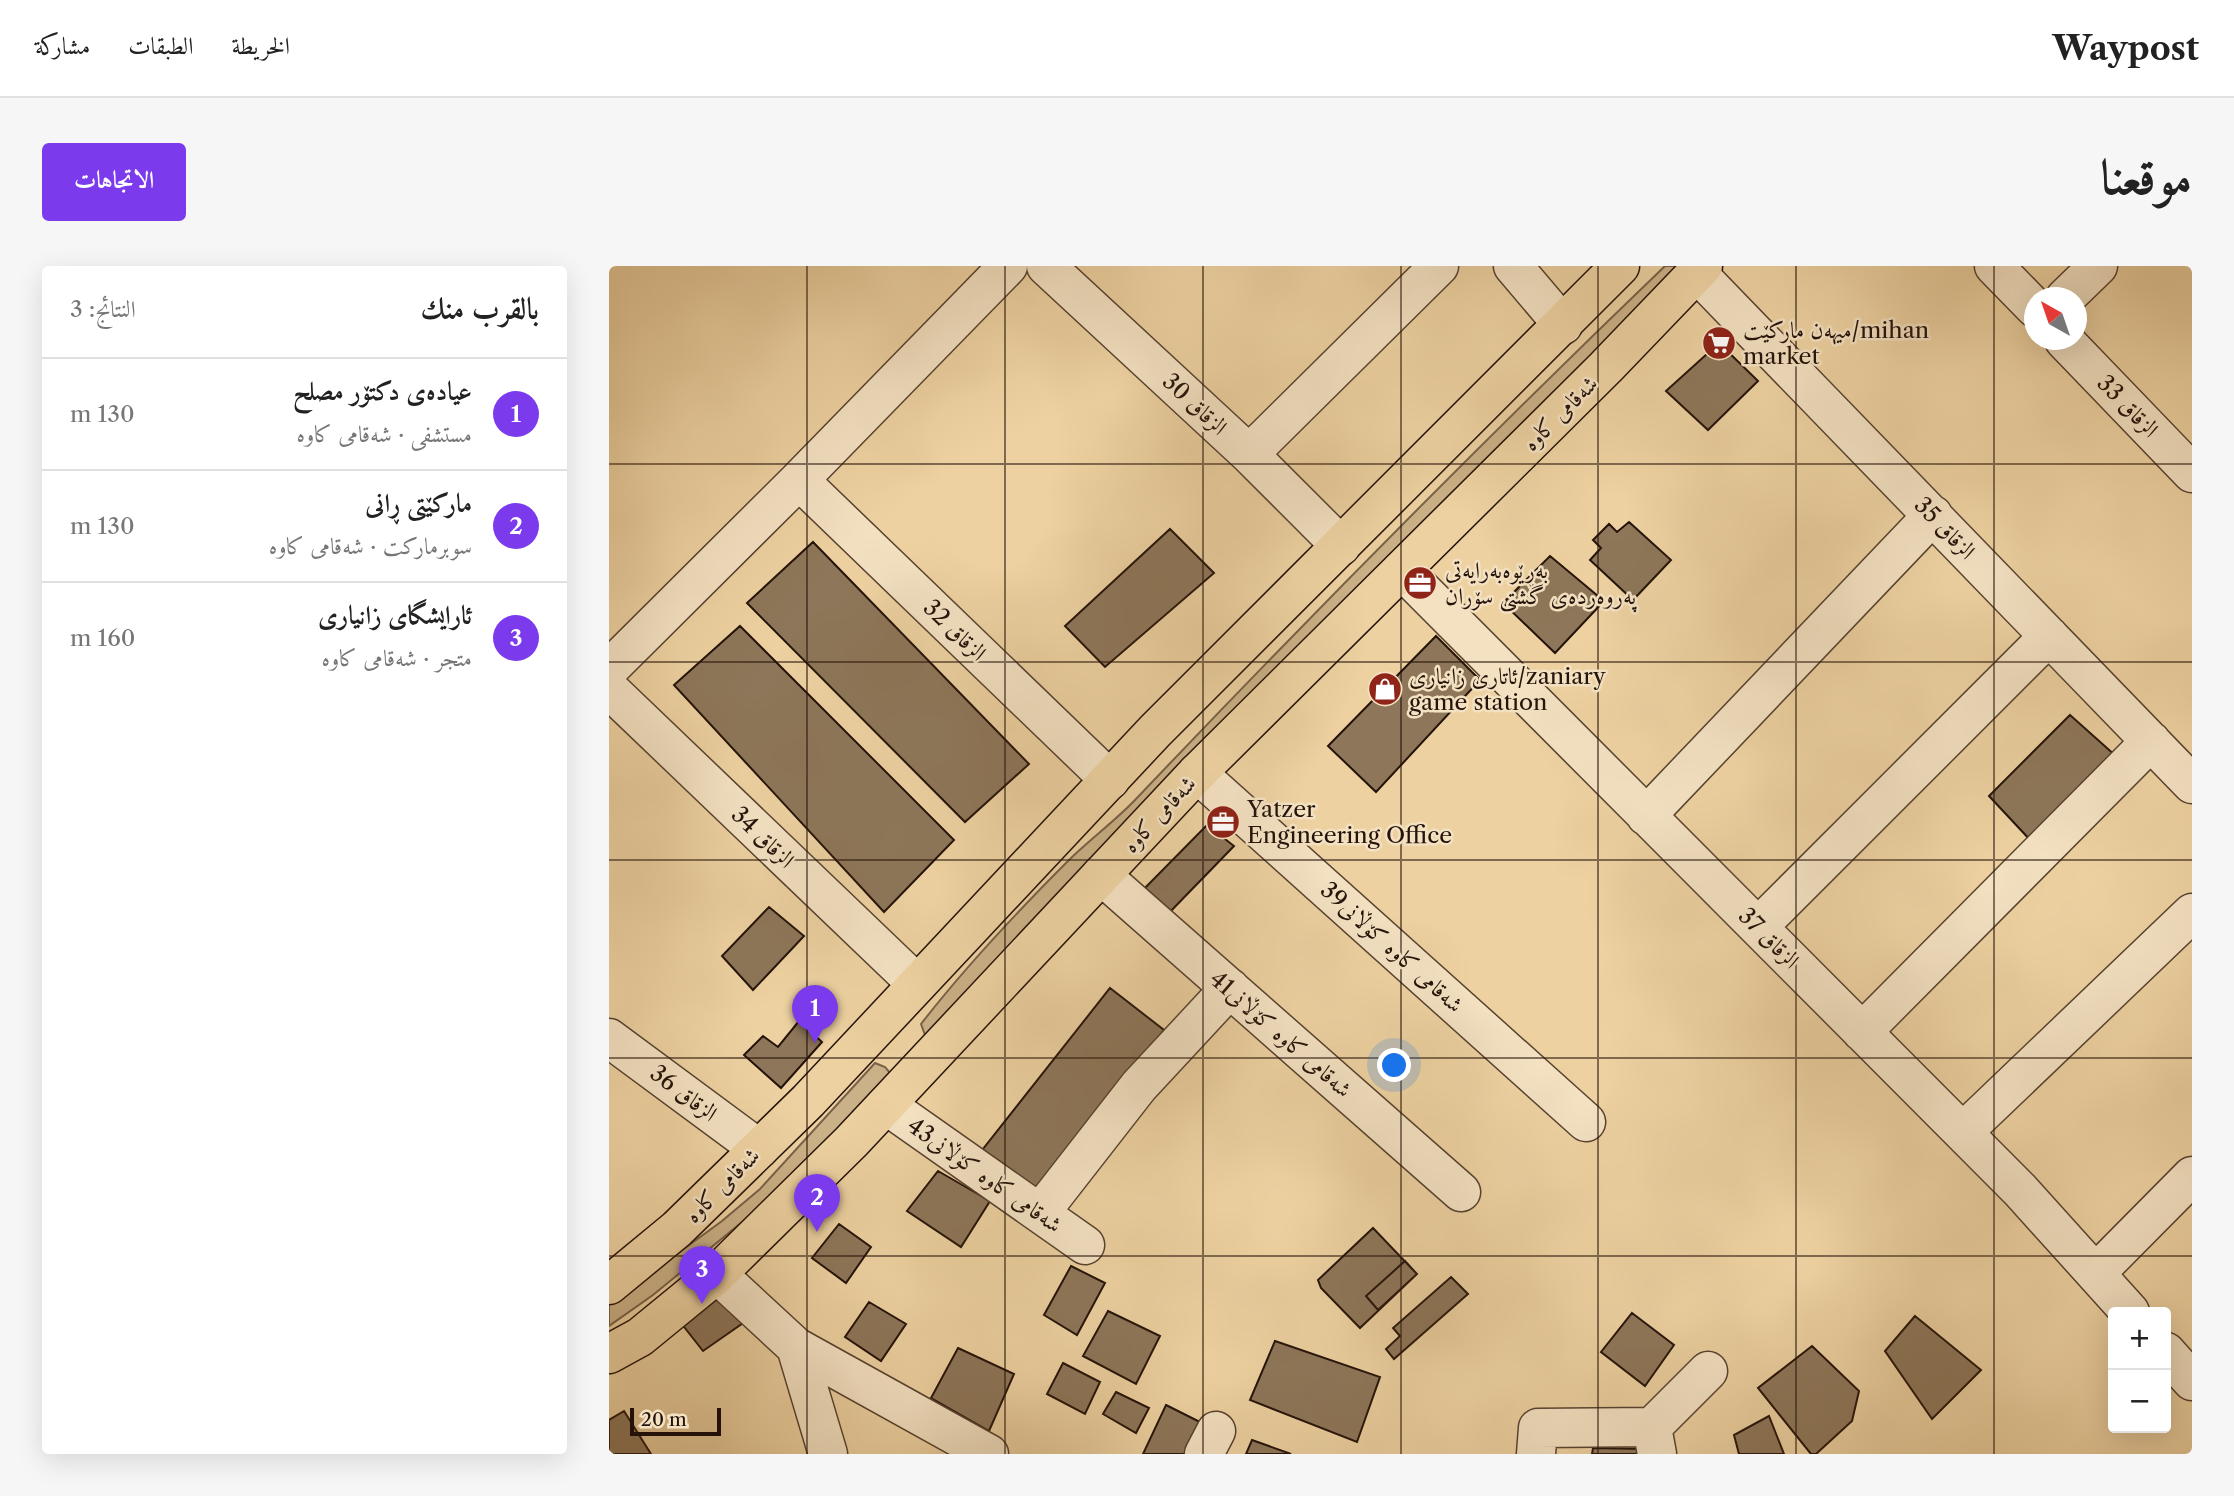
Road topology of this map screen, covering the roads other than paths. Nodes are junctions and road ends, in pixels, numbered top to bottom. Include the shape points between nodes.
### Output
1 (1007, 266) edge
2 (1046, 266) edge
3 (1439, 266) edge
4 (1513, 266) edge
5 (1620, 266) edge
6 (1994, 266) edge
7 (2098, 266) edge
8 (1700, 270) edge
9 (2076, 287) edge
10 (2024, 297) edge
11 (1563, 325) junction
12 (2074, 350) edge
13 (1249, 454) junction
14 (2192, 473) edge
15 (799, 481) junction
16 (1933, 515) junction
17 (1341, 546) junction
18 (1402, 570) junction
19 (2049, 636) junction
20 (609, 669) edge
21 (609, 690) edge
22 (2151, 741) junction
23 (1197, 773) junction
24 (1110, 779) junction
25 (2192, 784) edge
26 (1646, 816) junction
27 (1101, 875) junction
28 (2192, 913) edge
29 (1758, 927) junction
30 (917, 984) junction
31 (1230, 988) junction
32 (886, 1018) junction
33 (1863, 1032) junction
34 (609, 1038) edge
35 (931, 1057) junction
36 (886, 1105) junction
37 (1586, 1122) dead end
38 (1963, 1132) junction
39 (759, 1149) junction
40 (2192, 1175) edge
41 (1461, 1192) dead end
42 (1040, 1213) junction
43 (1085, 1245) dead end
44 (2096, 1273) junction
45 (717, 1274) junction
46 (609, 1285) edge
47 (2126, 1307) edge
48 (796, 1347) junction
49 (609, 1354) edge
50 (1708, 1371) dead end
51 (1655, 1441) edge
52 (828, 1454) edge
53 (989, 1454) edge
54 (1536, 1454) edge

1 - 15 street
2 - 13 street, الزقاق 30
3 - 13 street
4 - 11 street
5 - 11 main road, شەقامی کاوە
6 - 10 street
7 - 9 street
8 - 16 street, الزقاق 35
8 - 18 main road, شەقامی کاوە
11 - 17 main road, شەقامی کاوە
12 - 14 street, الزقاق 33
13 - 17 street, الزقاق 30
15 - 20 street
15 - 24 street, الزقاق 32
16 - 19 street, الزقاق 35
16 - 26 street
17 - 24 main road, شەقامی کاوە
18 - 23 main road, شەقامی کاوە
18 - 26 street, الزقاق 37
19 - 22 street, الزقاق 35
19 - 29 street
21 - 30 street, الزقاق 34
22 - 25 street, الزقاق 35
22 - 33 street
23 - 27 main road, شەقامی کاوە
23 - 37 street, شەقامی کاوە کۆڵانی39
24 - 30 main road, شەقامی کاوە
26 - 29 street, الزقاق 37
27 - 31 street, شەقامی کاوە کۆڵانی41
27 - 35 main road, شەقامی کاوە
28 - 38 street
29 - 33 street, الزقاق 37
30 - 32 main road, شەقامی کاوە
31 - 41 street, شەقامی کاوە کۆڵانی41
31 - 42 street via 1139,1086
32 - 35 main road
32 - 39 main road, شەقامی کاوە
33 - 38 street, الزقاق 37
34 - 39 street, الزقاق 36
35 - 36 main road, شەقامی کاوە
36 - 42 street, شەقامی کاوە کۆڵانی43
36 - 45 main road, شەقامی کاوە
38 - 44 street, الزقاق 37
39 - 46 main road, شەقامی کاوە via 677,1230
40 - 44 street
42 - 43 street, شەقامی کاوە کۆڵانی43
44 - 47 street, الزقاق 37
45 - 48 street
45 - 49 main road, شەقامی کاوە via 640,1336
48 - 52 street
48 - 53 street
50 - 51 street
51 - 54 street via 1538,1428

